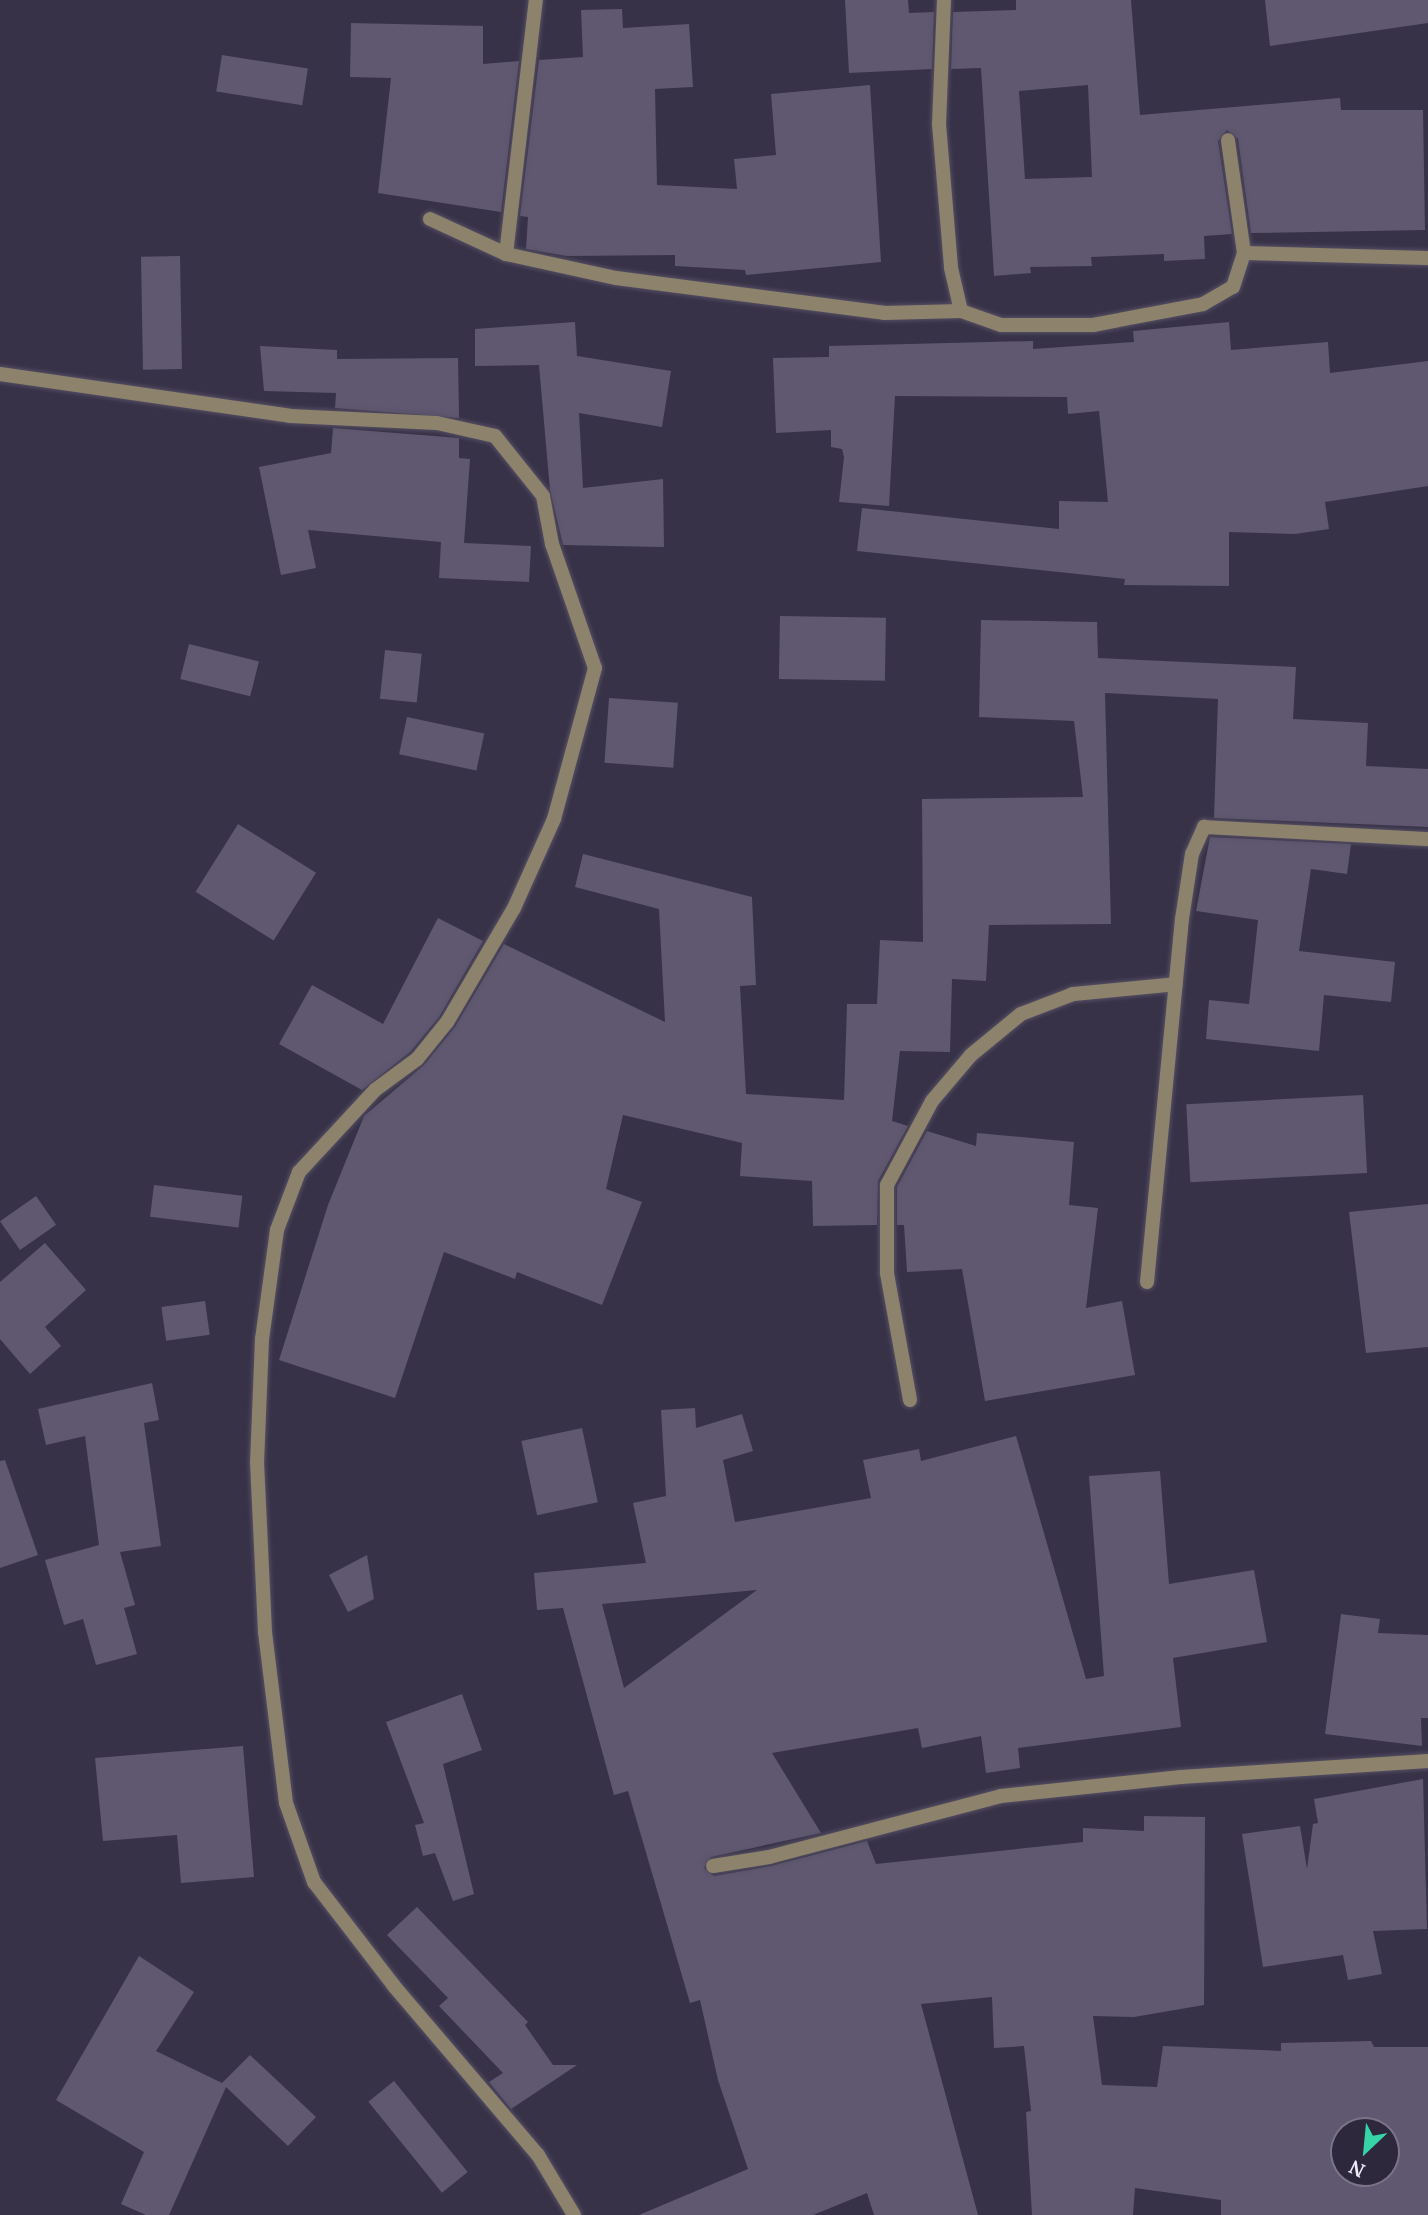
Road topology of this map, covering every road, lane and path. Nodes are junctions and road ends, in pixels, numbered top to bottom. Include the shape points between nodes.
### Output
1 (536, 0) edge
2 (944, 0) edge
3 (1228, 140) dead end
4 (430, 219) dead end
5 (1244, 253) junction
6 (506, 254) junction
7 (1428, 258) edge
8 (961, 311) junction
9 (0, 374) edge
10 (1428, 839) edge
11 (1176, 984) junction
12 (1147, 1282) dead end
13 (910, 1401) dead end
14 (1428, 1761) edge
15 (713, 1866) dead end
16 (574, 2215) edge

1 - 6 street
2 - 8 street via 939,124 951,268
3 - 5 street
4 - 6 street
5 - 7 street
5 - 8 street via 1233,287 1203,303 1093,325 1001,324
6 - 8 street via 616,278 818,306 884,313
9 - 16 street via 290,416 437,423 495,436 543,496 552,544 595,668 554,819 514,908 447,1022 418,1059 374,1090 299,1172 278,1230 265,1312 257,1462 265,1632 286,1803 314,1882 394,1986 538,2155
10 - 11 street via 1204,827 1192,854
11 - 12 street
11 - 13 street via 1073,994 1021,1014 971,1055 932,1101 887,1185 887,1273
14 - 15 street via 1208,1775 1001,1796 769,1857

